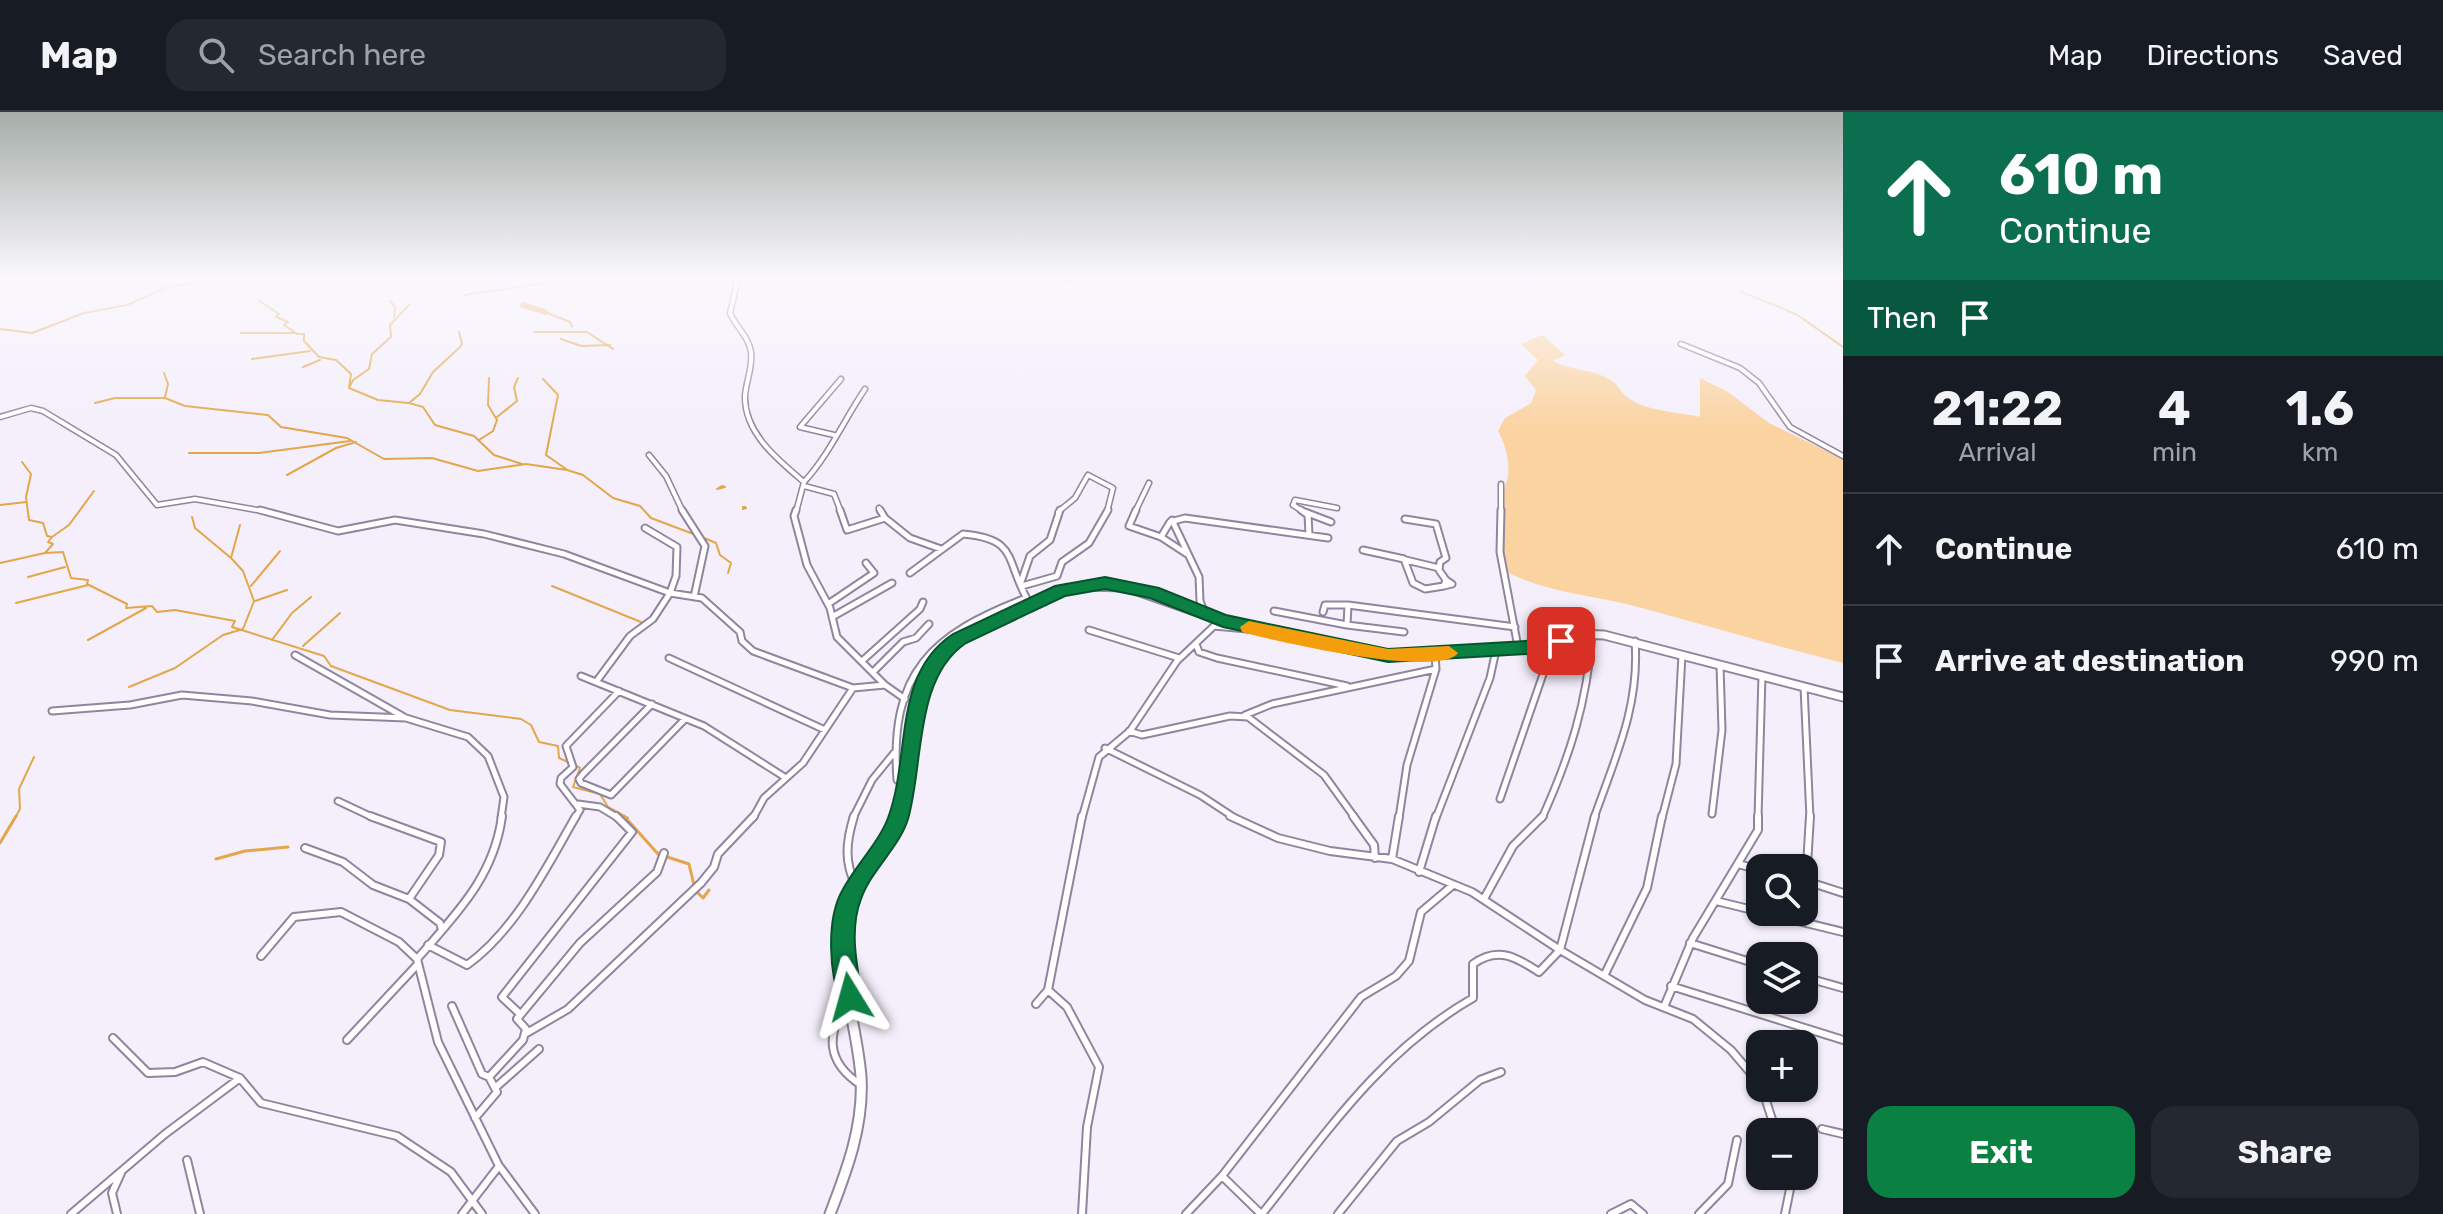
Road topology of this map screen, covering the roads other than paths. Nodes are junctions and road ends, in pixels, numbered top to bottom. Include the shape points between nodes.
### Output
1 (737, 327) edge
2 (1681, 344) dead end
3 (841, 379) dead end
4 (865, 389) dead end
5 (0, 417) edge
6 (834, 435) junction
7 (649, 455) dead end
8 (1843, 456) edge
9 (1149, 483) dead end
10 (804, 484) junction
11 (1501, 484) dead end
12 (879, 508) dead end
13 (1337, 508) dead end
14 (1304, 512) junction
15 (885, 518) junction
16 (1405, 519) dead end
17 (1172, 520) junction
18 (1331, 522) dead end
19 (645, 528) dead end
20 (1309, 534) junction
21 (1161, 537) junction
22 (1328, 538) dead end
23 (941, 549) junction
24 (1363, 550) dead end
25 (1187, 554) junction
26 (1404, 559) junction
27 (866, 563) dead end
28 (1439, 568) junction
29 (910, 573) dead end
30 (892, 583) dead end
31 (1021, 584) junction
32 (670, 593) junction
33 (694, 597) junction
34 (1028, 601) junction
35 (923, 602) dead end
36 (828, 604) junction
37 (1348, 605) junction
38 (1274, 611) dead end
39 (1323, 612) dead end
40 (1205, 615) junction
41 (832, 617) junction
42 (929, 624) dead end
43 (1347, 625) junction
44 (1515, 627) junction
45 (1089, 630) dead end
46 (1259, 630) junction
47 (1404, 632) dead end
48 (1592, 634) junction
49 (1634, 640) junction
50 (1196, 643) junction
51 (1518, 647) junction
52 (1545, 647) junction
53 (1496, 649) junction
54 (1435, 654) junction
55 (1682, 654) junction
56 (295, 655) dead end
57 (669, 658) dead end
58 (1179, 658) junction
59 (862, 661) junction
60 (1720, 664) junction
61 (1436, 669) junction
62 (874, 671) junction
63 (1762, 675) junction
64 (581, 676) dead end
65 (596, 682) junction
66 (885, 685) junction
67 (1804, 686) junction
68 (1348, 687) junction
69 (853, 688) junction
70 (619, 691) junction
71 (1843, 697) edge
72 (905, 699) junction
73 (652, 704) junction
74 (52, 711) dead end
75 (1244, 715) junction
76 (406, 718) junction
77 (685, 719) junction
78 (825, 730) junction
79 (1129, 731) junction
80 (1105, 748) junction
81 (894, 752) junction
82 (786, 778) junction
83 (904, 784) junction
84 (1500, 799) dead end
85 (338, 801) dead end
86 (578, 804) junction
87 (1712, 814) dead end
88 (305, 848) dead end
89 (664, 853) dead end
90 (1807, 854) edge
91 (1375, 858) junction
92 (1392, 859) junction
93 (1737, 864) junction
94 (1746, 866) edge
95 (1419, 872) junction
96 (1453, 885) junction
97 (1818, 885) edge
98 (856, 886) junction
99 (1843, 893) edge
100 (1485, 897) junction
101 (409, 899) junction
102 (1715, 901) junction
103 (442, 930) junction
104 (1843, 932) edge
105 (1690, 943) junction
106 (428, 945) junction
107 (1560, 950) junction
108 (261, 956) dead end
109 (1746, 961) edge
110 (417, 962) junction
111 (1604, 976) junction
112 (1818, 981) edge
113 (1671, 986) junction
114 (1843, 988) edge
115 (1048, 990) junction
116 (850, 997) junction
117 (1036, 1004) dead end
118 (452, 1006) dead end
119 (1664, 1007) junction
120 (520, 1014) junction
121 (525, 1034) junction
122 (113, 1038) dead end
123 (347, 1040) dead end
124 (1843, 1040) edge
125 (539, 1049) dead end
126 (1746, 1069) edge
127 (1501, 1072) dead end
128 (489, 1077) junction
129 (240, 1078) junction
130 (861, 1085) junction
131 (495, 1088) junction
132 (475, 1118) junction
133 (1822, 1129) dead end
134 (1843, 1134) edge
135 (1737, 1140) dead end
136 (187, 1160) dead end
137 (499, 1166) junction
138 (121, 1172) junction
139 (1222, 1176) junction
140 (1788, 1190) edge
141 (473, 1200) junction
142 (71, 1214) edge
143 (117, 1214) edge
144 (200, 1214) edge
145 (462, 1214) edge
146 (482, 1214) edge
147 (535, 1214) edge
148 (830, 1214) edge
149 (1082, 1214) edge
150 (1186, 1214) edge
151 (1262, 1214) edge
152 (1338, 1214) edge
153 (1611, 1214) edge
154 (1643, 1214) edge
155 (1699, 1214) edge
156 (1785, 1214) edge

1 - 10 street via 751,347 748,417 772,454
2 - 8 street via 1740,368 1759,383 1790,427
3 - 6 street via 800,427
4 - 6 street
5 - 32 street via 31,408 43,411 113,453 132,469 157,505 195,499 232,503 338,531 395,520 465,530 564,554
6 - 10 street via 825,459
7 - 33 street via 659,463 688,529 705,546
9 - 21 street via 1129,526
10 - 15 street via 832,492 847,530
10 - 36 street via 796,526 807,565
11 - 44 street via 1500,552
12 - 15 street
13 - 14 street via 1295,500 1293,505
14 - 18 street
14 - 20 street
15 - 23 street via 910,538
16 - 28 street via 1436,524 1446,558
17 - 20 street
17 - 21 street
17 - 25 street
19 - 32 street via 677,547
20 - 22 street
21 - 25 street
23 - 29 street
23 - 31 street via 963,534 991,538 1007,548
24 - 26 street
25 - 40 street via 1199,577
26 - 28 street
26 - 28 street via 1413,583 1425,589 1445,583
27 - 36 street via 875,571
30 - 41 street
31 - 31 street via 1030,556 1050,540 1057,513 1075,498 1088,475 1108,483 1113,496 1088,545 1074,559 1062,562 1057,576
31 - 34 street
32 - 33 street
32 - 65 street
33 - 69 street via 702,598 735,628 753,651
34 - 40 main road via 1077,586 1117,584 1153,592
34 - 72 street via 991,612 940,642
34 - 83 main road via 944,648 925,674
35 - 59 street
36 - 41 street
37 - 39 street via 1325,605
37 - 43 street
37 - 44 street
38 - 43 street
40 - 46 main road
41 - 59 street via 837,637
42 - 62 street
43 - 47 street
44 - 51 street
45 - 58 street
46 - 50 street via 1214,626
46 - 54 main road via 1388,656
48 - 49 main road
48 - 52 main road
48 - 100 street via 1588,689 1564,769 1540,822 1513,846
49 - 55 main road
49 - 107 street via 1637,692 1630,722 1594,817 1576,904
50 - 58 street
50 - 68 street via 1197,651 1217,658
51 - 52 main road
51 - 53 main road
52 - 84 street via 1550,654
53 - 54 main road
53 - 95 street
54 - 61 street
55 - 60 main road
55 - 111 street via 1676,764 1647,888
56 - 76 street
57 - 78 street
58 - 79 street
59 - 62 street
60 - 63 main road
60 - 87 street via 1722,730
61 - 68 street
61 - 92 street via 1407,765
62 - 66 street
63 - 67 main road
63 - 93 street via 1758,830 1747,840
64 - 65 street
65 - 70 street
66 - 69 street
66 - 72 street
67 - 71 main road
67 - 90 street via 1811,798
68 - 75 street
69 - 78 street
70 - 73 street
70 - 86 street via 566,746 573,767 560,784
72 - 81 street
73 - 77 street
73 - 77 street via 583,774 581,783 611,795
74 - 76 street via 182,695 330,715
75 - 79 street via 1142,735
75 - 91 street via 1324,775 1374,845
76 - 103 street via 480,745 504,797 498,843 487,872
77 - 82 street via 733,741
78 - 82 street
79 - 80 street
80 - 91 street via 1278,838
80 - 115 street via 1090,781
81 - 83 street via 897,780
81 - 98 street via 848,825 846,867
82 - 121 street via 718,854 701,883 568,1009
83 - 98 main road via 888,841
85 - 101 street via 441,842 439,855
86 - 106 street via 580,810 540,878 471,965
86 - 120 street via 591,804 632,832 502,997
88 - 101 street via 343,862 373,885
89 - 120 street via 657,872 580,943
91 - 92 street
92 - 95 street
93 - 94 street
93 - 102 street
95 - 96 street
96 - 100 street
96 - 139 street via 1421,912 1409,961 1396,976 1361,997
97 - 99 street
98 - 116 main road via 843,940
100 - 107 street
101 - 103 street
102 - 104 street
102 - 105 street
103 - 106 street
105 - 109 street
105 - 113 street
106 - 110 street
107 - 111 street
107 - 151 street via 1539,972 1502,951 1486,953 1473,964 1473,998 1448,1010 1371,1080
108 - 110 street via 294,917 341,912 399,942
110 - 123 street
110 - 132 street via 429,1021
111 - 119 street
112 - 114 street
113 - 119 street
113 - 124 street
115 - 117 street
115 - 149 street via 1067,1007 1099,1067 1087,1127
116 - 130 main road
116 - 130 street via 831,1026 832,1047 840,1071
118 - 128 street via 482,1074
119 - 126 street via 1714,1034
120 - 121 street via 517,1019
121 - 128 street
122 - 129 street via 148,1073 175,1072 203,1062
125 - 131 street
127 - 152 street via 1486,1077 1428,1124 1395,1142
128 - 131 street
129 - 138 street via 150,1143
129 - 141 street via 261,1103 397,1136 451,1172
130 - 148 main road via 859,1136
131 - 132 street
132 - 137 street
133 - 134 street
135 - 155 street via 1728,1184
136 - 144 street
137 - 141 street
137 - 147 street
138 - 142 street
138 - 143 street via 112,1193
139 - 150 street
139 - 151 street
140 - 156 street
141 - 145 street
141 - 146 street
153 - 154 street via 1631,1204

